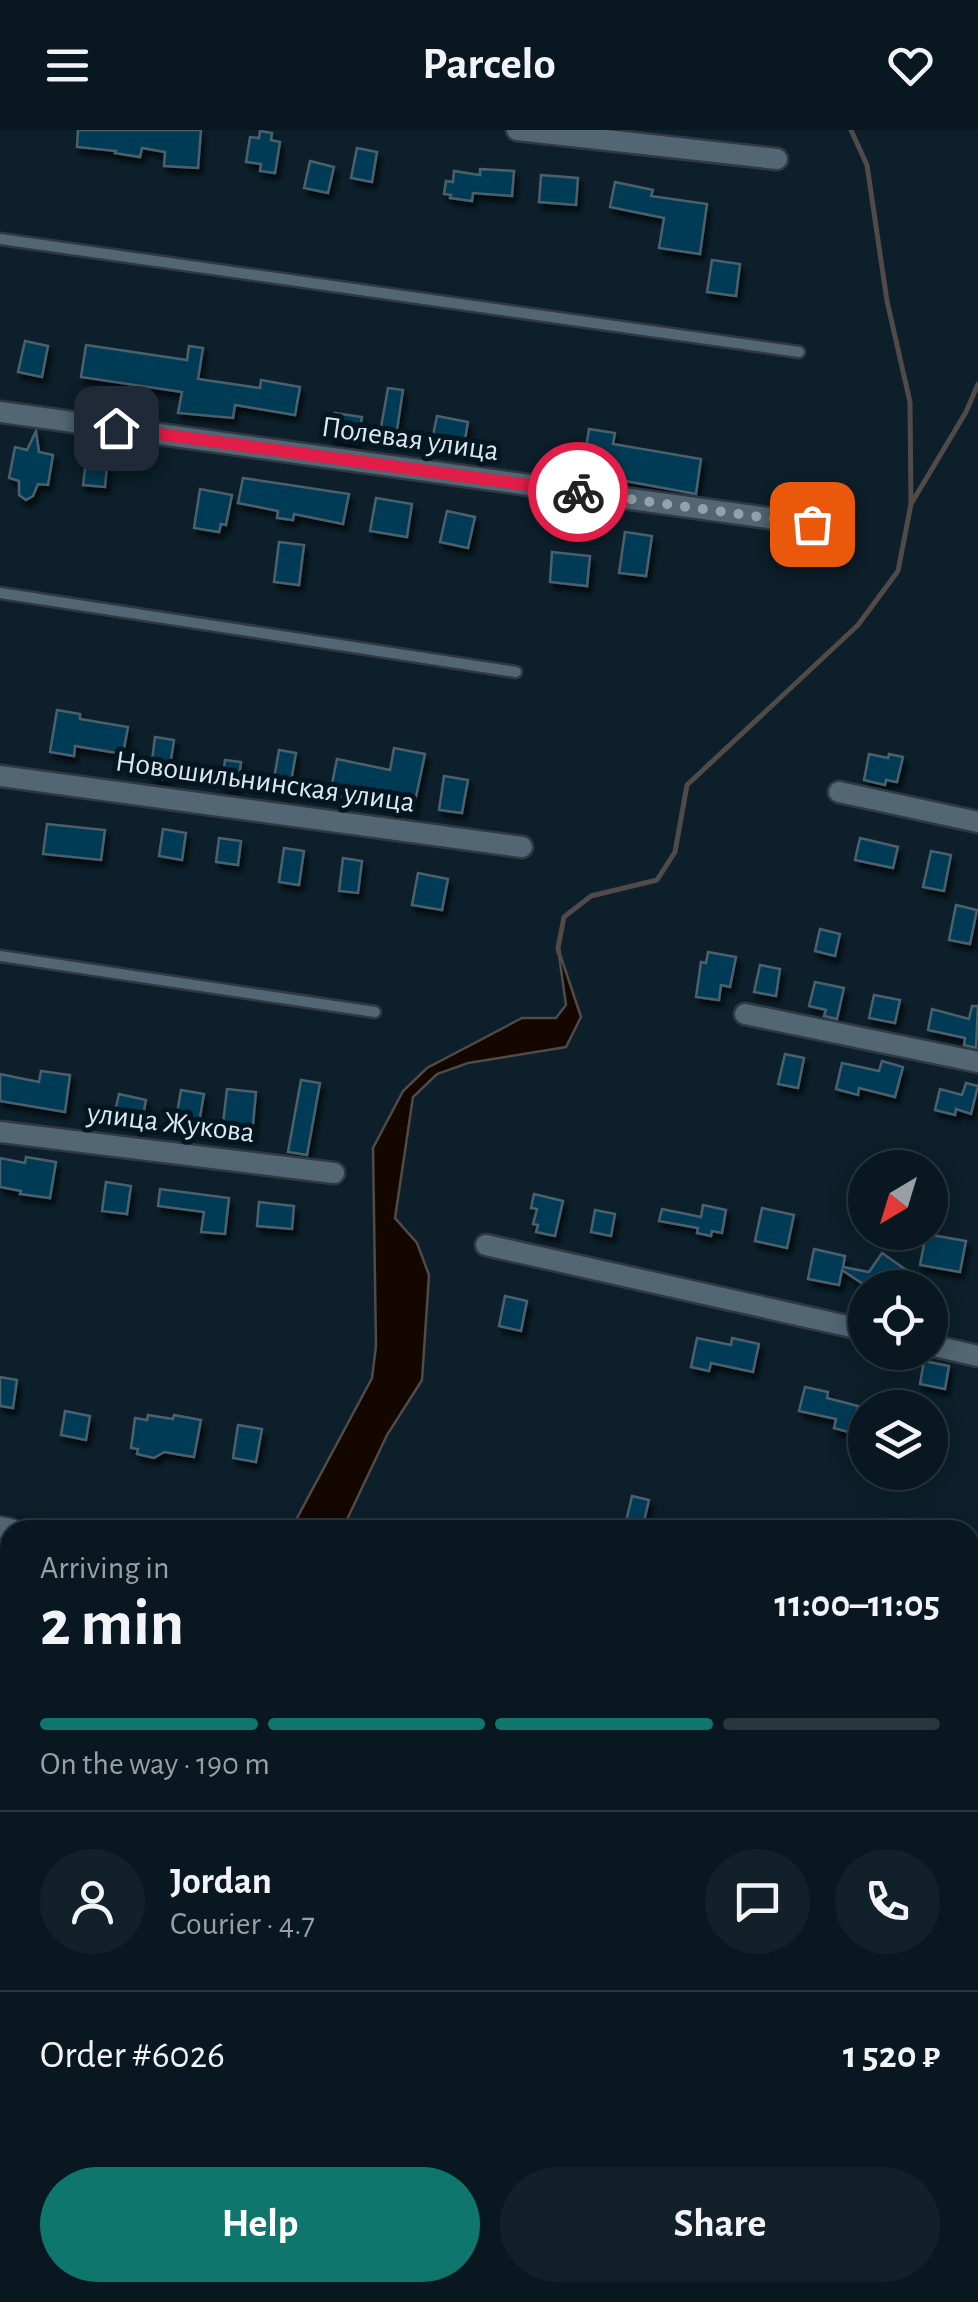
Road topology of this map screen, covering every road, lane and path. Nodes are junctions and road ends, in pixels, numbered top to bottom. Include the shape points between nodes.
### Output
1 (517, 130) edge
2 (777, 158) dead end
3 (0, 239) edge
4 (799, 352) dead end
5 (0, 412) edge
6 (812, 524) dead end
7 (0, 593) edge
8 (516, 672) dead end
9 (0, 776) edge
10 (839, 792) dead end
11 (978, 822) edge
12 (522, 847) dead end
13 (0, 956) edge
14 (375, 1012) dead end
15 (744, 1014) dead end
16 (978, 1062) edge
17 (0, 1132) edge
18 (334, 1174) dead end
19 (486, 1246) dead end
20 (848, 1326) edge
21 (948, 1349) edge
22 (978, 1356) edge

1 - 2 street
3 - 4 lane
5 - 6 street, Полевая улица
7 - 8 lane
9 - 12 street, Новошильнинская улица
10 - 11 street
13 - 14 lane
15 - 16 street
17 - 18 street, улица Жукова
19 - 20 street
21 - 22 street

